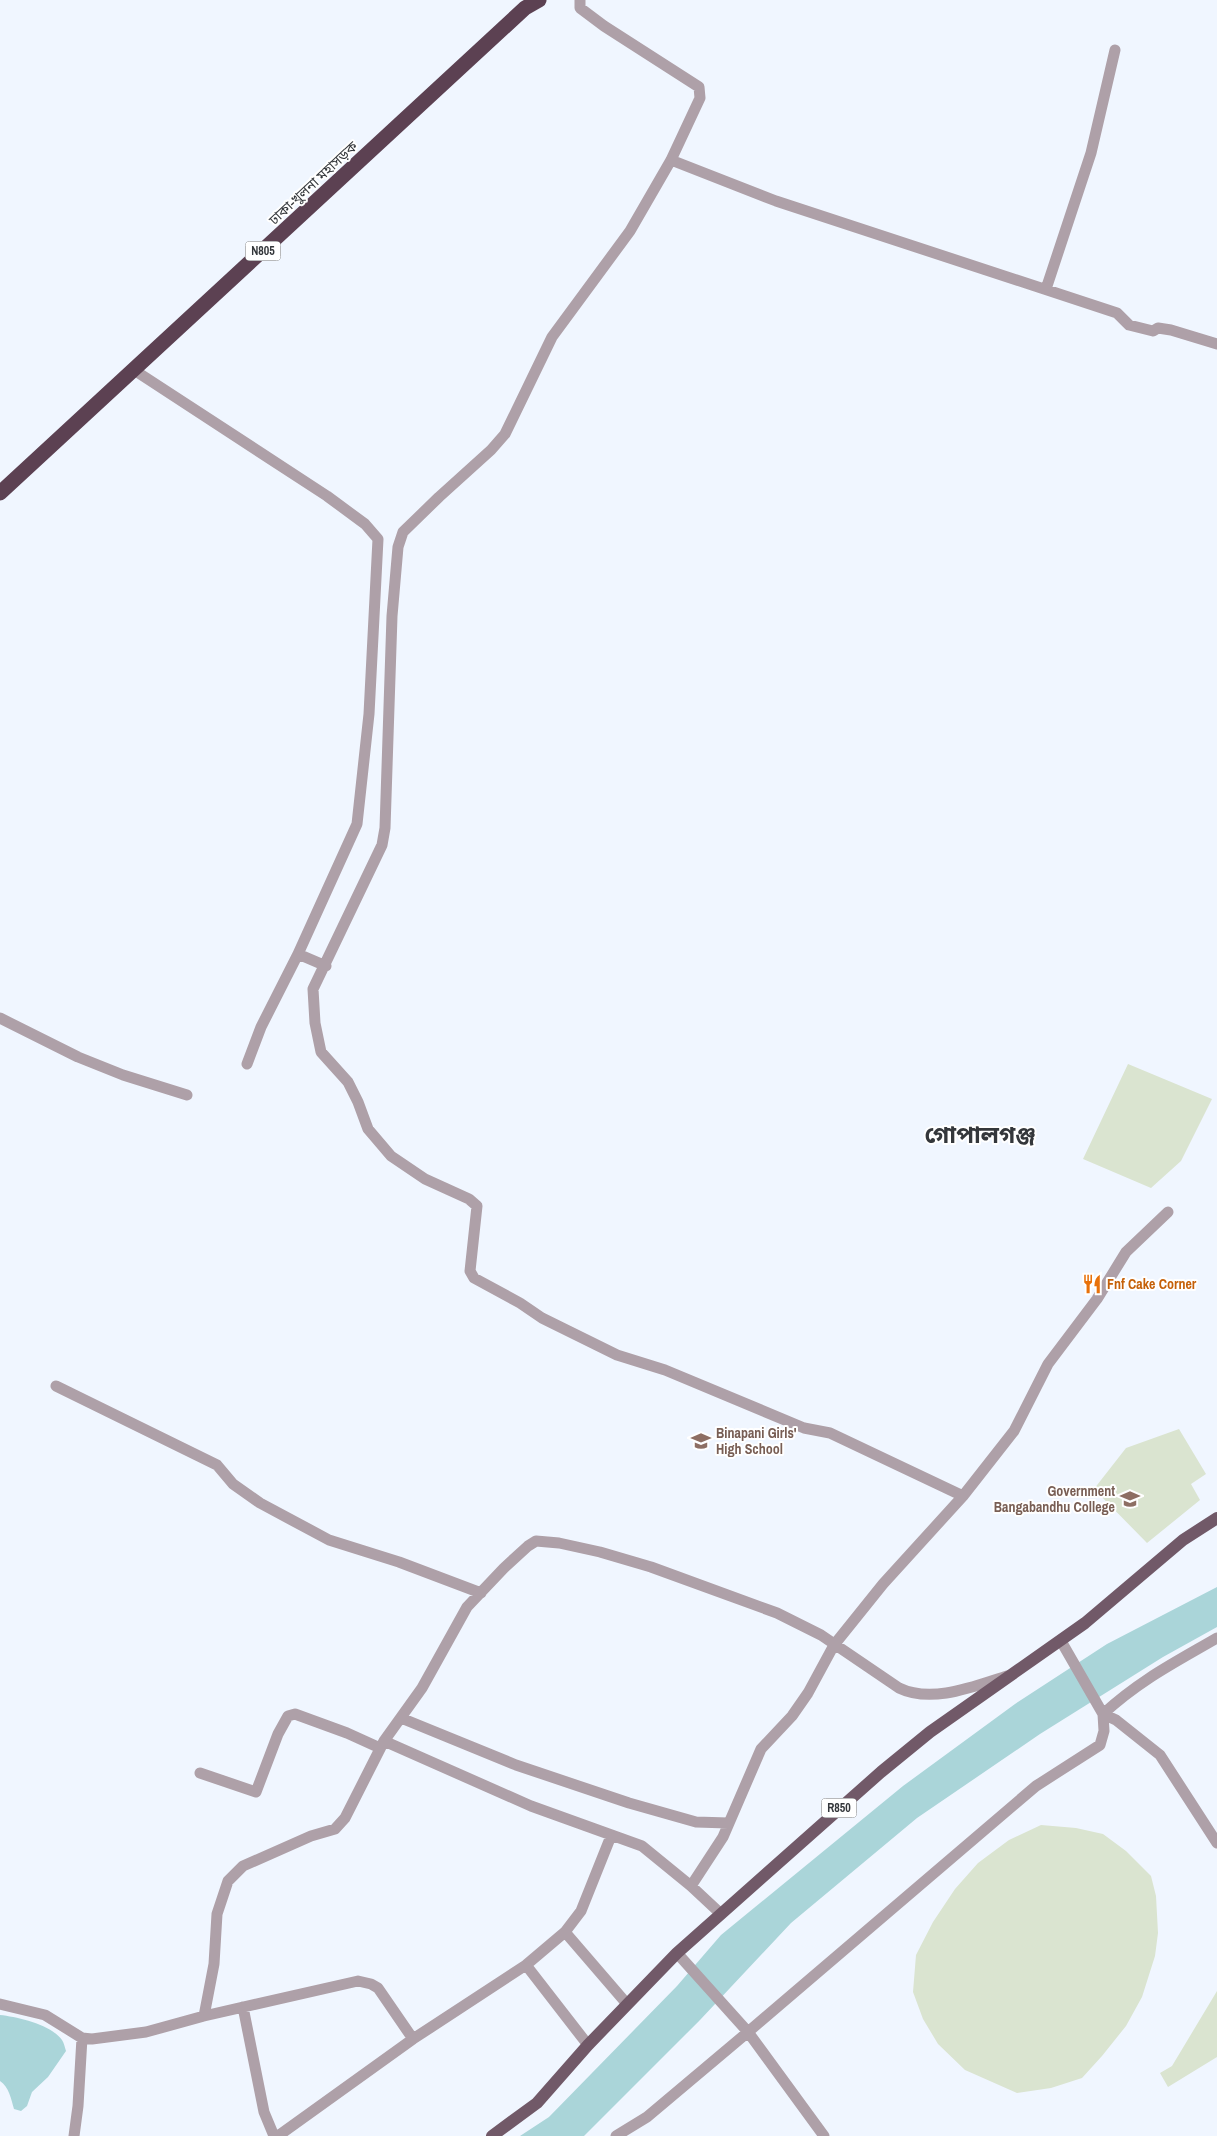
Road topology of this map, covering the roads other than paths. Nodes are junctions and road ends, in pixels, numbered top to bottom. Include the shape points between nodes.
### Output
1 (539, 0) edge
2 (580, 0) edge
3 (1115, 50) dead end
4 (670, 160) junction
5 (1046, 289) junction
6 (1217, 344) edge
7 (134, 370) junction
8 (0, 493) edge
9 (380, 540) junction
10 (397, 546) junction
11 (300, 955) junction
12 (323, 965) junction
13 (0, 1018) edge
14 (247, 1064) dead end
15 (187, 1095) dead end
16 (1168, 1212) dead end
17 (56, 1386) dead end
18 (963, 1496) junction
19 (1217, 1518) edge
20 (481, 1593) junction
21 (1217, 1638) edge
22 (1061, 1641) junction
23 (834, 1645) junction
24 (1011, 1675) junction
25 (1102, 1711) junction
26 (401, 1718) junction
27 (382, 1744) junction
28 (200, 1772) dead end
29 (728, 1823) junction
30 (611, 1836) junction
31 (1217, 1843) edge
32 (691, 1886) junction
33 (721, 1914) junction
34 (565, 1932) junction
35 (677, 1953) junction
36 (526, 1965) junction
37 (0, 2004) edge
38 (627, 2004) junction
39 (244, 2007) junction
40 (204, 2016) junction
41 (748, 2032) junction
42 (82, 2038) junction
43 (413, 2039) junction
44 (588, 2045) junction
45 (74, 2136) edge
46 (276, 2136) edge
47 (492, 2136) edge
48 (616, 2136) edge
49 (824, 2136) edge

1 - 7 highway, ঢাকা-খুলনা মহাসড়ক / N805 via 524,8
2 - 4 street via 580,8 604,26 699,87 700,98
3 - 5 street via 1091,153
4 - 5 street via 776,201
4 - 10 street via 630,231 552,337 505,434 492,450 403,532
5 - 6 street via 1117,312 1129,325 1153,331 1158,328 1171,330
7 - 8 highway, ঢাকা-খুলনা মহাসড়ক / N805
7 - 9 street via 327,496 365,524
9 - 10 street
9 - 11 street via 369,714 357,824
10 - 12 street via 382,845
11 - 12 street
11 - 14 street via 261,1027
12 - 18 street via 313,989 321,1052 348,1082 368,1129 391,1156 425,1179 470,1199 476,1206 470,1271 474,1278 542,1318 617,1356 665,1370 804,1428 830,1433
13 - 15 street via 123,1076
16 - 18 street via 1126,1252 1097,1299 1048,1364 1014,1431
17 - 20 street via 217,1465 233,1484 260,1503 329,1540
18 - 23 street via 883,1584
19 - 22 main road, R850 via 1183,1540
20 - 23 street via 528,1546 536,1541 559,1543 643,1564 721,1592 776,1614
20 - 26 street via 467,1607 422,1688
21 - 25 street via 1153,1674
22 - 24 main road, R850
22 - 25 street
23 - 24 street via 910,1693 948,1692
23 - 29 street via 792,1716 761,1749
24 - 33 main road, R850 via 880,1772
25 - 31 street via 1160,1755
25 - 41 street via 1104,1731 1100,1745 1036,1786
26 - 27 street
26 - 29 street via 516,1764 629,1803 696,1822
27 - 28 street via 295,1714 288,1716 278,1734 256,1792
27 - 30 street
27 - 40 street via 345,1818 335,1829 243,1866 228,1881 217,1914 214,1964
29 - 32 street via 714,1852
30 - 32 street via 642,1846
30 - 34 street via 581,1911
32 - 33 street
33 - 35 main road, R850
34 - 36 street
34 - 38 street
35 - 38 main road, R850
35 - 41 street
36 - 43 street
36 - 44 street
37 - 42 street via 46,2015
38 - 44 main road, R850
39 - 40 street
39 - 43 street via 358,1981 371,1984 382,1993
39 - 46 street via 266,2120
40 - 42 street via 146,2032
41 - 48 street via 647,2117
41 - 49 street
42 - 45 street
43 - 46 street
44 - 47 main road, R850 via 537,2103

